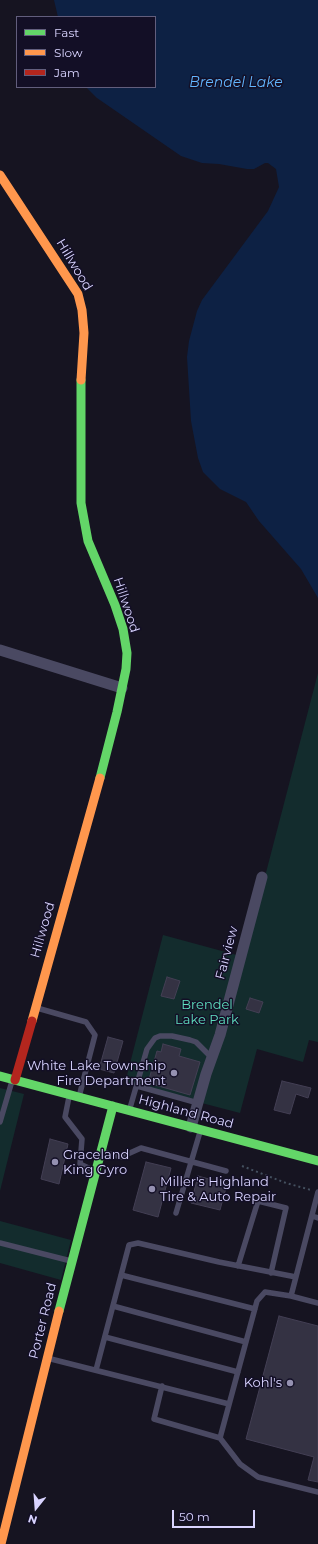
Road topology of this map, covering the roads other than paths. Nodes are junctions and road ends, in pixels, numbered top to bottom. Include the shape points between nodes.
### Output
1 (0, 174) edge
2 (0, 650) edge
3 (122, 688) junction
4 (262, 877) dead end
5 (35, 1007) junction
6 (212, 1055) junction
7 (0, 1076) edge
8 (13, 1080) junction
9 (137, 1086) junction
10 (74, 1096) junction
11 (198, 1103) junction
12 (112, 1106) junction
13 (130, 1111) junction
14 (1, 1112) edge
15 (0, 1122) edge
16 (196, 1128) junction
17 (101, 1151) junction
18 (191, 1161) junction
19 (318, 1161) edge
20 (95, 1171) junction
21 (226, 1171) dead end
22 (318, 1192) edge
23 (176, 1213) dead end
24 (315, 1217) edge
25 (0, 1243) edge
26 (72, 1261) junction
27 (238, 1266) junction
28 (271, 1273) junction
29 (121, 1275) junction
30 (296, 1278) junction
31 (291, 1296) junction
32 (318, 1303) edge
33 (113, 1306) junction
34 (255, 1309) junction
35 (105, 1337) junction
36 (246, 1342) junction
37 (47, 1358) junction
38 (96, 1370) junction
39 (238, 1372) junction
40 (162, 1386) junction
41 (230, 1404) junction
42 (220, 1438) junction
43 (318, 1492) edge
44 (1, 1544) edge

1 - 3 main road, Hillwood via 78,294 82,310 84,333 81,384 81,503 88,541 123,629 127,653
2 - 3 street
3 - 5 main road, Hillwood via 92,808
4 - 6 street, Fairview via 220,1035
5 - 8 main road, Hillwood
5 - 10 lane via 86,1022 95,1035
6 - 9 lane via 196,1042 172,1036 155,1038 147,1049
6 - 11 street, Fairview
7 - 8 main road, Highland Road
8 - 10 main road, Highland Road
8 - 14 lane
9 - 11 lane
9 - 13 lane
10 - 12 main road, Highland Road
10 - 20 lane via 65,1117 82,1139 80,1164
11 - 16 street, Fairview
12 - 13 main road, Highland Road
12 - 17 main road, Porter Road
13 - 16 main road, Highland Road
14 - 15 lane
16 - 18 lane
16 - 19 main road, Highland Road
17 - 18 lane via 121,1157 141,1148
17 - 20 main road, Porter Road
18 - 21 lane
18 - 23 lane
20 - 26 main road, Porter Road
22 - 24 lane
24 - 30 lane
25 - 26 lane
26 - 37 main road, Porter Road
27 - 28 lane
27 - 28 lane via 258,1201 286,1208
27 - 29 lane via 138,1243 129,1245
28 - 30 lane
29 - 33 lane
29 - 34 lane
30 - 31 lane
31 - 32 lane
31 - 34 lane via 265,1292 257,1301
33 - 35 lane
33 - 36 lane
34 - 36 lane
35 - 38 lane
35 - 39 lane
36 - 39 lane
37 - 38 lane
37 - 44 main road, Porter Road
38 - 40 lane
39 - 41 lane
40 - 41 lane
40 - 42 lane via 154,1419
41 - 42 lane
42 - 43 lane via 240,1464 258,1477

